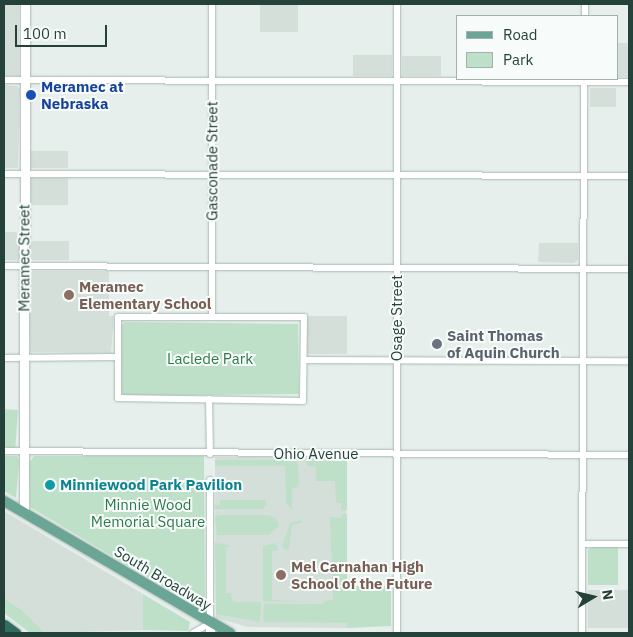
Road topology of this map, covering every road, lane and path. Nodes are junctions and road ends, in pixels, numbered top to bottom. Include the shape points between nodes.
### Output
1 (24, 4) edge
2 (212, 4) edge
3 (397, 4) edge
4 (4, 80) edge
5 (24, 80) junction
6 (584, 80) edge
7 (212, 81) junction
8 (397, 81) junction
9 (629, 82) edge
10 (4, 174) edge
11 (24, 174) junction
12 (212, 174) junction
13 (397, 175) junction
14 (584, 176) junction
15 (629, 176) edge
16 (4, 266) edge
17 (24, 266) junction
18 (212, 267) junction
19 (396, 268) junction
20 (583, 269) junction
21 (629, 269) edge
22 (212, 317) junction
23 (118, 357) junction
24 (4, 358) edge
25 (24, 358) junction
26 (304, 360) junction
27 (397, 360) junction
28 (582, 360) junction
29 (629, 361) edge
30 (210, 399) junction
31 (4, 451) edge
32 (24, 451) junction
33 (210, 454) junction
34 (396, 454) junction
35 (582, 455) junction
36 (629, 455) edge
37 (210, 480) dead end
38 (4, 501) edge
39 (24, 513) junction
40 (582, 544) junction
41 (629, 544) edge
42 (4, 625) edge
43 (210, 628) edge
44 (15, 633) edge
45 (193, 633) edge
46 (230, 633) edge
47 (397, 633) edge
48 (582, 633) edge

1 - 5 street, Meramec Street
2 - 7 street, Gasconade Street
3 - 8 street, Osage Street
4 - 5 street
5 - 7 street
5 - 11 street, Meramec Street
6 - 8 street
6 - 9 street
6 - 14 street
7 - 8 street
7 - 12 street, Gasconade Street
8 - 13 street, Osage Street
10 - 11 street
11 - 12 street
11 - 17 street, Meramec Street
12 - 13 street
12 - 18 street, Gasconade Street
13 - 14 street
13 - 19 street, Osage Street
14 - 15 street
14 - 20 street
16 - 17 street
17 - 18 street
17 - 25 street, Meramec Street
18 - 19 street
18 - 22 street, Gasconade Street
19 - 20 street
19 - 27 street, Osage Street
20 - 21 street
20 - 28 street
22 - 23 street via 118,317
22 - 26 street via 304,317
23 - 25 street
23 - 30 street via 118,398
24 - 25 street
25 - 32 street, Meramec Street
26 - 27 street
26 - 30 street via 303,401
27 - 28 street
27 - 34 street, Osage Street
28 - 29 street
28 - 35 street
30 - 33 street
31 - 32 street, Ohio Avenue
32 - 33 street, Ohio Avenue
32 - 39 street, Meramec Street
33 - 34 street, Ohio Avenue
34 - 35 street, Ohio Avenue
34 - 47 street, Osage Street
35 - 36 street, Ohio Avenue
35 - 40 street
37 - 43 street
38 - 39 main road, South Broadway
39 - 43 main road, South Broadway
40 - 41 street
40 - 48 street
42 - 44 highway
43 - 45 street
43 - 46 main road, South Broadway

